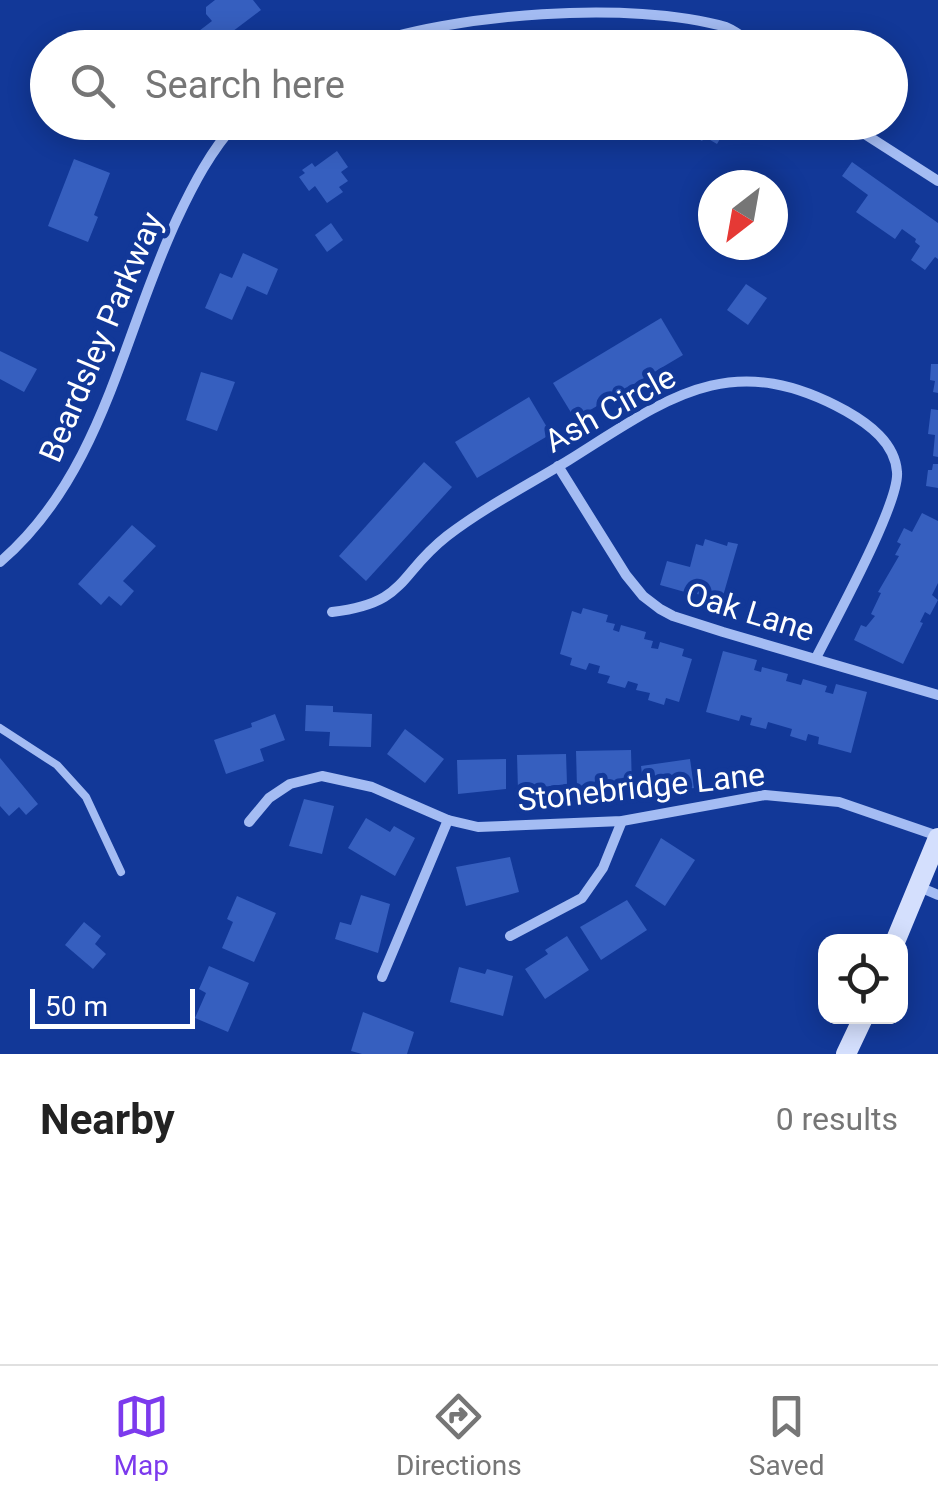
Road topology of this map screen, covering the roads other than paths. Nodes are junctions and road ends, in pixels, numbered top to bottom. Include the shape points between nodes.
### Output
1 (416, 30) edge
2 (729, 30) edge
3 (222, 140) edge
4 (874, 140) edge
5 (938, 181) edge
6 (558, 466) junction
7 (0, 562) edge
8 (332, 612) dead end
9 (816, 658) junction
10 (938, 694) edge
11 (0, 728) edge
12 (448, 820) junction
13 (622, 821) junction
14 (248, 822) dead end
15 (938, 837) edge
16 (121, 872) dead end
17 (918, 886) junction
18 (938, 895) edge
19 (897, 934) edge
20 (510, 936) dead end
21 (382, 977) dead end
22 (860, 1024) edge
23 (846, 1054) edge

1 - 2 street via 557,8 680,14
3 - 7 street, Beardsley Parkway via 164,248 74,470 52,510
4 - 5 street
6 - 8 street, Ash Circle via 444,539 386,598
6 - 9 street, Oak Lane via 626,575 660,609
6 - 9 street, Ash Circle via 664,402 728,381 781,384 873,429 894,459 895,492
9 - 10 street, Oak Lane
11 - 16 lane via 57,765 86,797
12 - 13 street, Stonebridge Lane via 478,827
12 - 14 street, Stonebridge Lane via 372,787 322,776 290,784
12 - 21 street
13 - 15 street, Stonebridge Lane via 766,795 839,802
13 - 20 street via 582,898
15 - 17 main road
17 - 18 street
17 - 19 main road
22 - 23 main road

